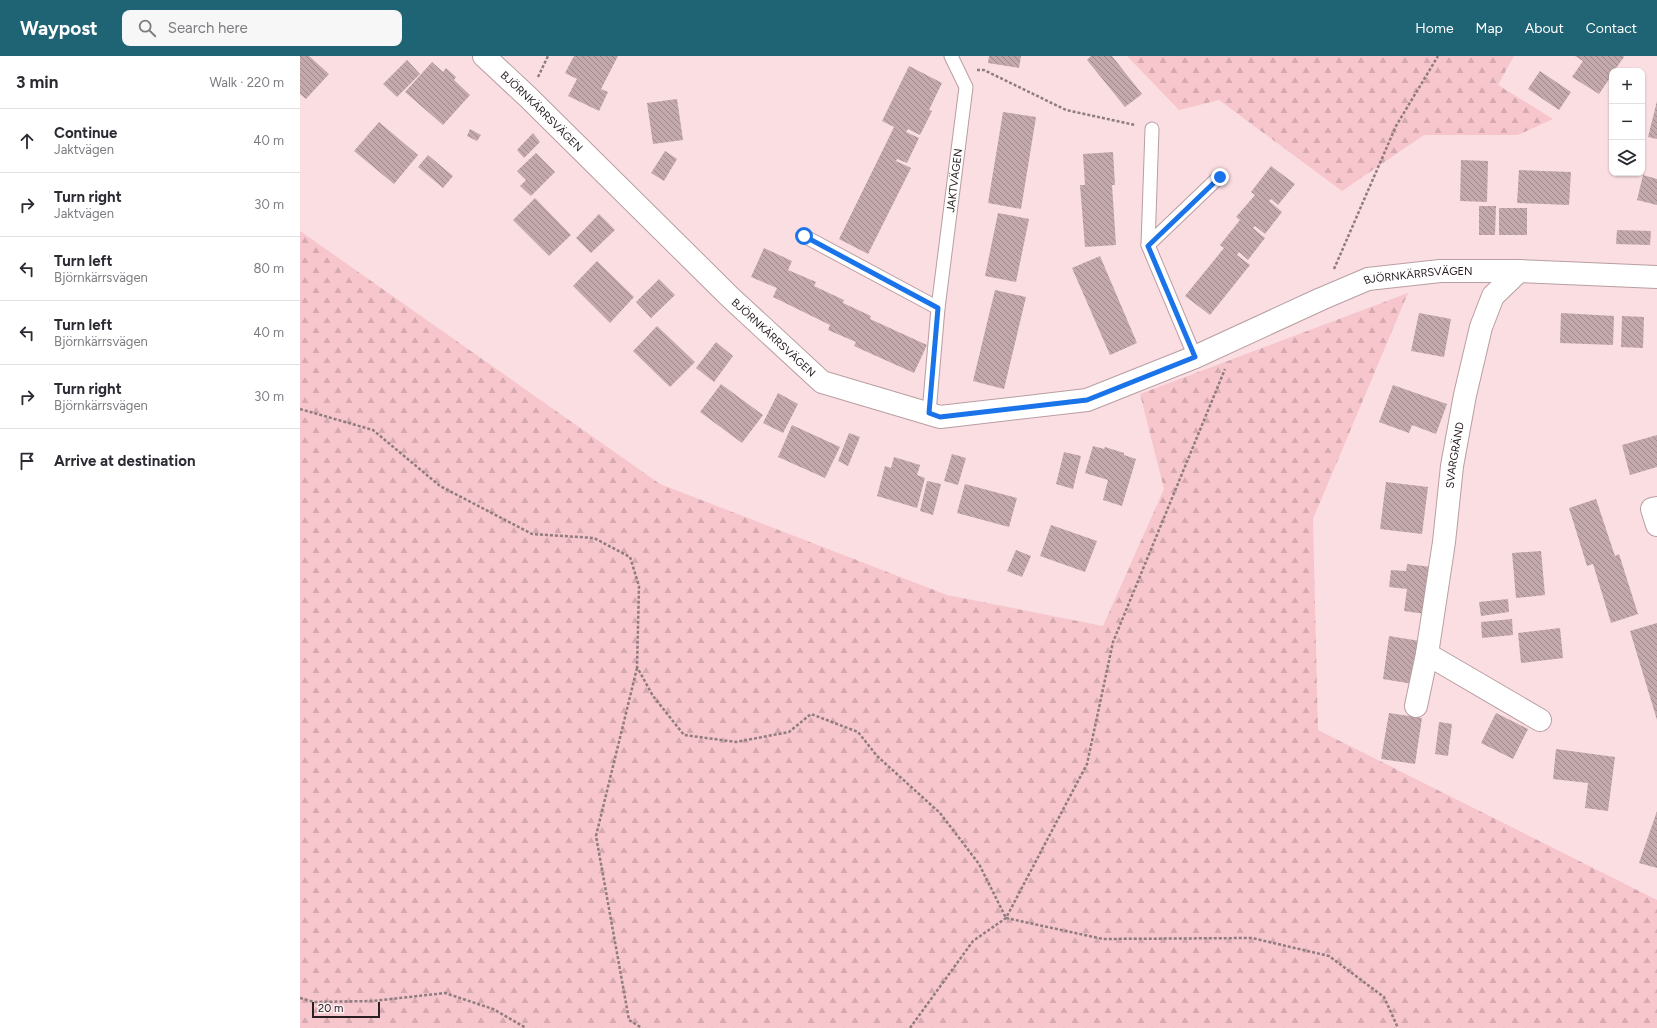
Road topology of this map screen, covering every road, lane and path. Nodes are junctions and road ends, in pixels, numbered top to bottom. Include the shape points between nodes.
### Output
1 (484, 56) edge
2 (1438, 56) edge
3 (954, 62) edge
4 (1152, 129) joint
5 (1220, 177) dead end
6 (804, 236) dead end
7 (1148, 246) junction
8 (1518, 271) junction
9 (1657, 277) edge
10 (1321, 299) junction
11 (938, 308) junction
12 (1237, 337) junction
13 (1195, 357) junction
14 (300, 409) edge
15 (929, 413) junction
16 (1657, 508) edge
17 (1657, 525) edge
18 (1428, 654) junction
19 (638, 668) junction
20 (1416, 706) dead end
21 (1540, 720) dead end
22 (1006, 918) junction
23 (300, 998) edge
24 (526, 1028) edge
25 (642, 1028) edge
26 (910, 1028) edge
27 (1398, 1028) edge

1 - 15 street, BJÖRNKÄRRSVÄGEN via 730,298 822,382
2 - 10 path via 1396,126
3 - 4 path via 984,70 1066,110
3 - 11 lane, JAKTVÄGEN via 966,87
4 - 7 lane
5 - 7 lane
6 - 11 lane
7 - 13 lane
8 - 9 street, BJÖRNKÄRRSVÄGEN
8 - 10 street, BJÖRNKÄRRSVÄGEN via 1440,271 1368,279
8 - 18 street, SVARGRÄND via 1493,296 1481,327 1465,395 1452,466
10 - 12 street, BJÖRNKÄRRSVÄGEN
11 - 15 lane, JAKTVÄGEN
12 - 13 street, BJÖRNKÄRRSVÄGEN
12 - 22 path via 1113,642 1087,764
13 - 15 street, BJÖRNKÄRRSVÄGEN via 1087,400 940,417
14 - 19 path via 373,430 440,486 532,534 594,538 630,557 639,586
16 - 17 street via 1652,509
18 - 20 street, SVARGRÄND
18 - 21 street
19 - 22 path via 653,696 684,735 736,742 789,732 811,714 858,732 877,756 940,813 979,864
19 - 25 path via 596,836 629,1020
22 - 26 path via 973,941
22 - 27 path via 1103,939 1252,938 1329,956 1384,997
23 - 24 path via 314,1002 373,1001 445,993 493,1009

